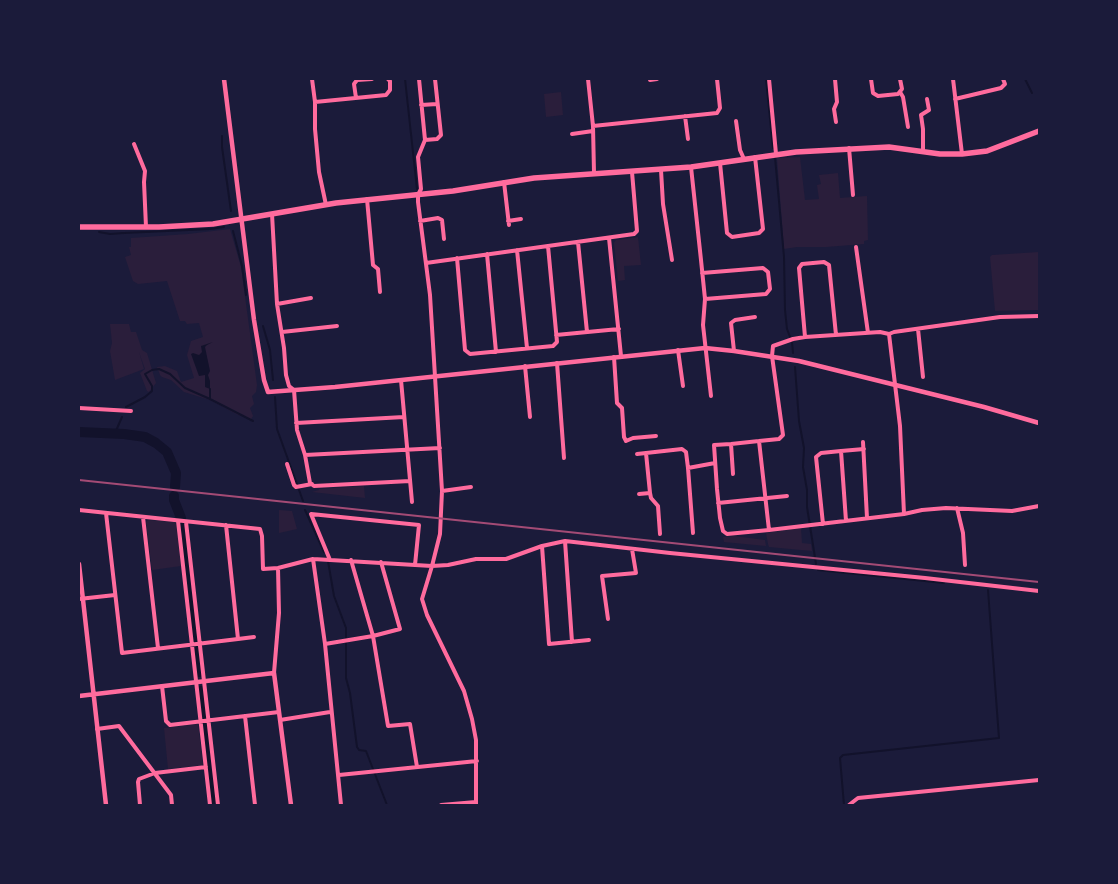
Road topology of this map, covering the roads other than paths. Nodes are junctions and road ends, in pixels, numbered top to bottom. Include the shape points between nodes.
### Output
1 (224, 79) edge
2 (312, 79) edge
3 (372, 79) edge
4 (388, 79) edge
5 (419, 79) edge
6 (435, 79) edge
7 (588, 79) edge
8 (657, 79) edge
9 (717, 79) edge
10 (769, 79) edge
11 (834, 79) edge
12 (872, 79) edge
13 (900, 79) edge
14 (953, 79) edge
15 (1003, 79) edge
16 (650, 80) edge
17 (900, 92) junction
18 (356, 98) junction
19 (927, 99) dead end
20 (955, 99) junction
21 (315, 102) junction
22 (437, 104) junction
23 (421, 105) junction
24 (685, 116) junction
25 (736, 121) dead end
26 (836, 122) dead end
27 (593, 126) junction
28 (908, 127) dead end
29 (1039, 130) edge
30 (593, 131) junction
31 (572, 134) dead end
32 (688, 139) dead end
33 (425, 140) junction
34 (134, 144) dead end
35 (849, 148) junction
36 (923, 152) junction
37 (776, 154) junction
38 (962, 154) junction
39 (755, 157) junction
40 (744, 159) junction
41 (720, 163) junction
42 (691, 167) junction
43 (661, 170) junction
44 (632, 172) junction
45 (594, 173) junction
46 (504, 182) junction
47 (418, 195) junction
48 (853, 195) dead end
49 (367, 199) junction
50 (326, 205) junction
51 (272, 214) junction
52 (241, 218) junction
53 (521, 219) dead end
54 (420, 221) junction
55 (79, 227) edge
56 (146, 227) junction
57 (609, 238) junction
58 (444, 239) dead end
59 (578, 242) junction
60 (548, 246) junction
61 (856, 247) dead end
62 (517, 250) junction
63 (488, 254) junction
64 (457, 258) junction
65 (672, 260) dead end
66 (426, 263) junction
67 (702, 273) junction
68 (380, 292) dead end
69 (311, 298) dead end
70 (704, 299) junction
71 (277, 304) junction
72 (1039, 316) edge
73 (755, 317) dead end
74 (337, 326) dead end
75 (619, 328) junction
76 (918, 329) junction
77 (282, 332) junction
78 (587, 332) junction
79 (868, 333) junction
80 (889, 334) junction
81 (556, 335) junction
82 (836, 335) junction
83 (805, 338) junction
84 (527, 348) junction
85 (705, 348) junction
86 (678, 350) junction
87 (734, 351) junction
88 (496, 352) junction
89 (621, 356) junction
90 (772, 356) junction
91 (614, 357) junction
92 (557, 363) junction
93 (525, 366) junction
94 (436, 376) junction
95 (923, 378) dead end
96 (401, 380) junction
97 (683, 386) dead end
98 (894, 386) junction
99 (294, 390) junction
100 (711, 396) dead end
101 (79, 408) edge
102 (131, 411) dead end
103 (530, 417) dead end
104 (404, 418) junction
105 (296, 423) junction
106 (1039, 423) edge
107 (656, 436) dead end
108 (759, 441) junction
109 (863, 442) dead end
110 (731, 444) junction
111 (440, 448) junction
112 (864, 449) junction
113 (407, 450) junction
114 (840, 451) junction
115 (646, 453) junction
116 (637, 454) dead end
117 (305, 455) junction
118 (564, 458) dead end
119 (715, 463) junction
120 (287, 464) dead end
121 (688, 468) junction
122 (733, 474) dead end
123 (410, 481) junction
124 (312, 484) junction
125 (470, 487) dead end
126 (442, 490) junction
127 (650, 493) junction
128 (640, 494) dead end
129 (787, 496) dead end
130 (766, 498) junction
131 (412, 502) dead end
132 (718, 503) junction
133 (1039, 506) edge
134 (957, 508) junction
135 (79, 510) edge
136 (106, 513) junction
137 (904, 514) junction
138 (143, 517) junction
139 (867, 518) junction
140 (846, 520) junction
141 (178, 521) junction
142 (186, 522) junction
143 (823, 524) junction
144 (226, 526) junction
145 (769, 530) junction
146 (693, 533) dead end
147 (660, 534) dead end
148 (565, 540) junction
149 (542, 546) junction
150 (632, 549) junction
151 (313, 559) junction
152 (330, 560) junction
153 (351, 560) junction
154 (381, 562) junction
155 (79, 564) edge
156 (415, 565) junction
157 (965, 565) dead end
158 (432, 566) junction
159 (278, 568) junction
160 (1039, 592) edge
161 (115, 595) junction
162 (81, 599) edge
163 (608, 619) dead end
164 (373, 636) junction
165 (254, 637) dead end
166 (238, 639) junction
167 (589, 640) dead end
168 (572, 642) junction
169 (200, 643) junction
170 (193, 644) junction
171 (325, 644) junction
172 (158, 648) junction
173 (274, 673) junction
174 (197, 682) junction
175 (204, 682) junction
176 (162, 686) junction
177 (93, 694) junction
178 (79, 696) edge
179 (280, 712) junction
180 (330, 712) junction
181 (245, 716) junction
182 (280, 720) junction
183 (208, 721) junction
184 (202, 722) junction
185 (97, 729) junction
186 (477, 761) junction
187 (417, 766) junction
188 (206, 767) junction
189 (155, 773) junction
190 (338, 775) junction
191 (1039, 780) edge
192 (476, 804) edge
193 (106, 805) edge
194 (140, 805) edge
195 (172, 805) edge
196 (210, 805) edge
197 (218, 805) edge
198 (255, 805) edge
199 (290, 805) edge
200 (341, 805) edge
201 (442, 805) edge
202 (849, 805) edge

1 - 52 street
2 - 21 street
3 - 18 street via 357,80 354,84
4 - 18 street via 390,90 386,95
5 - 23 street
6 - 22 street
7 - 27 street
8 - 16 street
9 - 24 street via 720,108 717,112
10 - 37 street
11 - 26 street
12 - 17 street via 873,93 878,96
13 - 17 street
14 - 20 street
15 - 20 street via 1005,84 1001,88
17 - 28 street
18 - 21 street
19 - 36 street via 929,110 921,115
20 - 38 street
21 - 50 street via 319,172
22 - 23 street
22 - 33 street via 441,135
23 - 33 street
24 - 27 street
24 - 32 street
25 - 40 street
27 - 30 street
29 - 38 main road via 987,151
30 - 31 street
30 - 45 street
33 - 47 street via 418,157 421,188
34 - 56 street via 145,171
35 - 36 main road via 889,146
35 - 37 main road
35 - 48 street
36 - 38 main road
37 - 39 main road
39 - 40 main road
39 - 41 street via 763,229 760,233 732,237 727,233
40 - 41 main road
41 - 42 main road
42 - 43 main road
42 - 67 street
43 - 44 main road
43 - 65 street
44 - 45 main road
44 - 57 street via 637,231
45 - 46 main road
46 - 47 main road
46 - 53 street via 508,223
47 - 49 main road
47 - 54 street
49 - 50 main road
49 - 68 street via 373,265 378,269
50 - 51 main road
51 - 52 main road
51 - 71 street
52 - 56 main road via 213,224
52 - 99 street via 264,380 268,392
54 - 58 street via 442,220
54 - 66 street
55 - 56 main road
57 - 59 street
57 - 75 street
59 - 60 street
59 - 78 street
60 - 62 street
60 - 81 street
61 - 79 street
62 - 63 street
62 - 84 street
63 - 64 street
63 - 88 street
64 - 66 street
64 - 88 street via 465,350 470,354
66 - 94 street
67 - 70 street
67 - 70 street via 763,268 768,272 770,289 766,294
69 - 71 street
70 - 85 street
71 - 77 street
72 - 76 street via 1000,317
73 - 87 street via 731,323
74 - 77 street
75 - 78 street
75 - 89 street
76 - 80 street
76 - 95 street
77 - 99 street via 286,375
78 - 81 street
79 - 80 street
79 - 82 street
80 - 98 street
81 - 84 street via 557,342 553,346
82 - 83 street
82 - 83 street via 829,265 824,262 802,264 799,268
83 - 90 street via 774,346
84 - 88 street
85 - 86 street
85 - 87 street
85 - 100 street
86 - 89 street
86 - 97 street
87 - 90 street
89 - 91 street
90 - 98 street
90 - 108 street via 782,435 779,440
91 - 92 street
91 - 107 street via 617,403 622,408 624,438 626,441
92 - 93 street
92 - 118 street
93 - 94 street
93 - 103 street
94 - 96 street
94 - 111 street
96 - 99 street
96 - 104 street
98 - 106 street
98 - 137 street via 900,426
99 - 105 street
101 - 102 street
104 - 105 street
104 - 113 street
105 - 117 street
108 - 110 street
108 - 130 street
109 - 112 street
110 - 119 street via 714,444
110 - 122 street
111 - 113 street
111 - 126 street
112 - 114 street
112 - 139 street
113 - 117 street
113 - 123 street
114 - 140 street
114 - 143 street via 821,453 816,457
115 - 116 street
115 - 121 street via 682,449 686,452
115 - 127 street
117 - 124 street
119 - 121 street
119 - 132 street
120 - 124 street via 294,485
121 - 146 street
123 - 124 street
123 - 131 street
125 - 126 street
126 - 158 street via 440,534
127 - 128 street
127 - 147 street via 658,506
129 - 130 street
130 - 132 street
130 - 145 street
132 - 145 street via 723,531 727,534
133 - 134 street via 1012,511
134 - 137 street
134 - 157 street
135 - 136 street
136 - 138 street
136 - 161 street
137 - 139 street
138 - 141 street
138 - 172 street
139 - 140 street
140 - 143 street
141 - 142 street
141 - 170 street
142 - 144 street
142 - 169 street
143 - 145 street
144 - 159 street via 260,529 263,569
144 - 166 street
148 - 149 street
148 - 150 street
148 - 168 street
149 - 158 street via 506,559 476,559
149 - 168 street via 549,644
150 - 160 street
150 - 163 street via 636,573 602,576
151 - 152 street
151 - 159 street
151 - 171 street
152 - 153 street
152 - 156 street via 311,514 419,525
153 - 154 street
153 - 164 street
154 - 156 street
154 - 164 street via 400,629
155 - 162 street
156 - 158 street
158 - 186 street via 422,599 464,691 476,740
159 - 173 street via 280,614
161 - 162 street
161 - 172 street via 122,653
162 - 177 street
164 - 171 street
164 - 187 street via 388,726 410,724
165 - 166 street
166 - 169 street
167 - 168 street
169 - 170 street
169 - 175 street
170 - 172 street
170 - 174 street
171 - 180 street
173 - 175 street
173 - 179 street
174 - 175 street
174 - 176 street
174 - 184 street
175 - 183 street
176 - 177 street
176 - 184 street via 166,722 170,725
177 - 178 street
177 - 185 street
179 - 181 street
179 - 182 street
180 - 182 street
180 - 190 street
181 - 183 street
181 - 198 street
182 - 199 street
183 - 184 street
183 - 197 street
184 - 188 street
185 - 189 street via 119,726
185 - 193 street
186 - 187 street
186 - 192 street
187 - 190 street
188 - 189 street
188 - 196 street
189 - 194 street via 139,779
189 - 195 street via 171,795
190 - 200 street
191 - 202 street via 858,798
192 - 201 street

